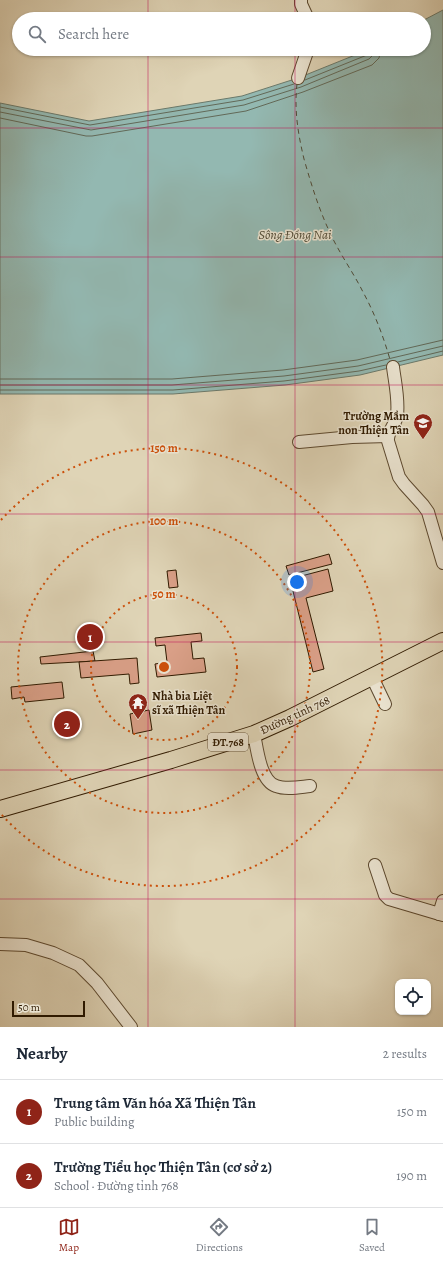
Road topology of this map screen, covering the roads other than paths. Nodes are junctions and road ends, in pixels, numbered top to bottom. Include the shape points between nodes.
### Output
1 (301, 0) edge
2 (305, 12) edge
3 (306, 56) edge
4 (298, 78) dead end
5 (392, 367) dead end
6 (388, 436) junction
7 (299, 442) dead end
8 (440, 545) edge
9 (443, 562) edge
10 (443, 641) edge
11 (372, 677) junction
12 (385, 704) dead end
13 (254, 734) junction
14 (310, 786) dead end
15 (0, 809) edge
16 (375, 865) dead end
17 (443, 901) edge
18 (441, 915) edge
19 (0, 944) edge
20 (131, 1027) edge

1 - 2 street
3 - 4 street
5 - 6 street via 398,400 397,416
6 - 7 street
6 - 8 street via 399,477 428,512
8 - 9 street
10 - 11 main road, Đường tỉnh 768 / ĐT.768
11 - 12 street
11 - 13 main road, Đường tỉnh 768 / ĐT.768
13 - 14 street via 262,771 267,780 275,786 286,788
13 - 15 main road, Đường tỉnh 768 / ĐT.768
16 - 18 street via 385,895 389,899
17 - 18 street
19 - 20 street via 26,944 79,965 97,983

